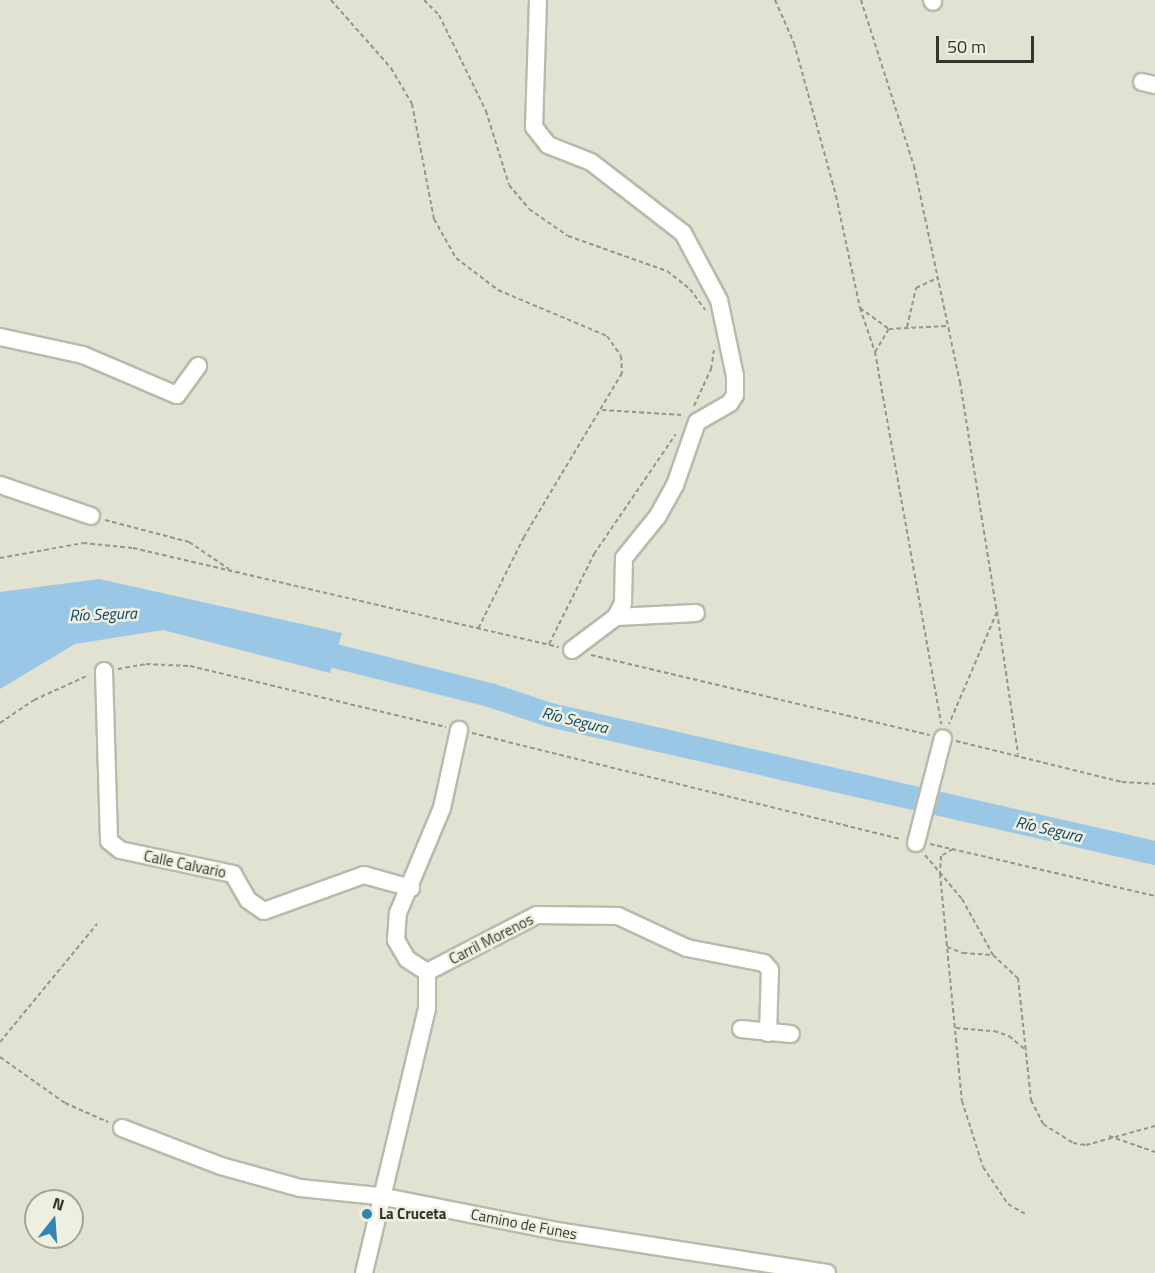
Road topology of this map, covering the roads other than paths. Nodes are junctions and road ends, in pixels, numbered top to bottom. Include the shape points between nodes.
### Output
1 (538, 0) edge
2 (0, 338) edge
3 (198, 366) dead end
4 (0, 485) edge
5 (91, 516) road end
6 (696, 613) dead end
7 (616, 617) junction
8 (572, 650) dead end
9 (104, 670) road end
10 (459, 730) road end
11 (943, 738) road end
12 (916, 843) road end
13 (411, 888) junction
14 (427, 972) junction
15 (741, 1029) dead end
16 (768, 1033) junction
17 (791, 1034) dead end
18 (122, 1128) road end
19 (380, 1196) junction
20 (364, 1273) edge
21 (827, 1273) edge

1 - 7 street via 534,127 548,145 591,162 683,232 719,300 735,376 735,395 730,403 697,422 675,485 657,517 624,558 623,603
2 - 3 street via 82,355 177,395
4 - 5 street
6 - 7 street
7 - 8 street
9 - 13 street, Calle Calvario via 109,840 120,850 233,874 248,900 264,911 364,875
10 - 13 street via 449,786
11 - 12 street
13 - 14 street via 398,913 396,940 407,959
14 - 16 street, Carril Morenos via 537,915 618,916 687,948 764,963 770,970
14 - 19 street via 427,1009
15 - 16 street
16 - 17 street
18 - 19 street, Camino de Funes via 221,1166 300,1188
19 - 20 street
19 - 21 street, Camino de Funes via 563,1232

